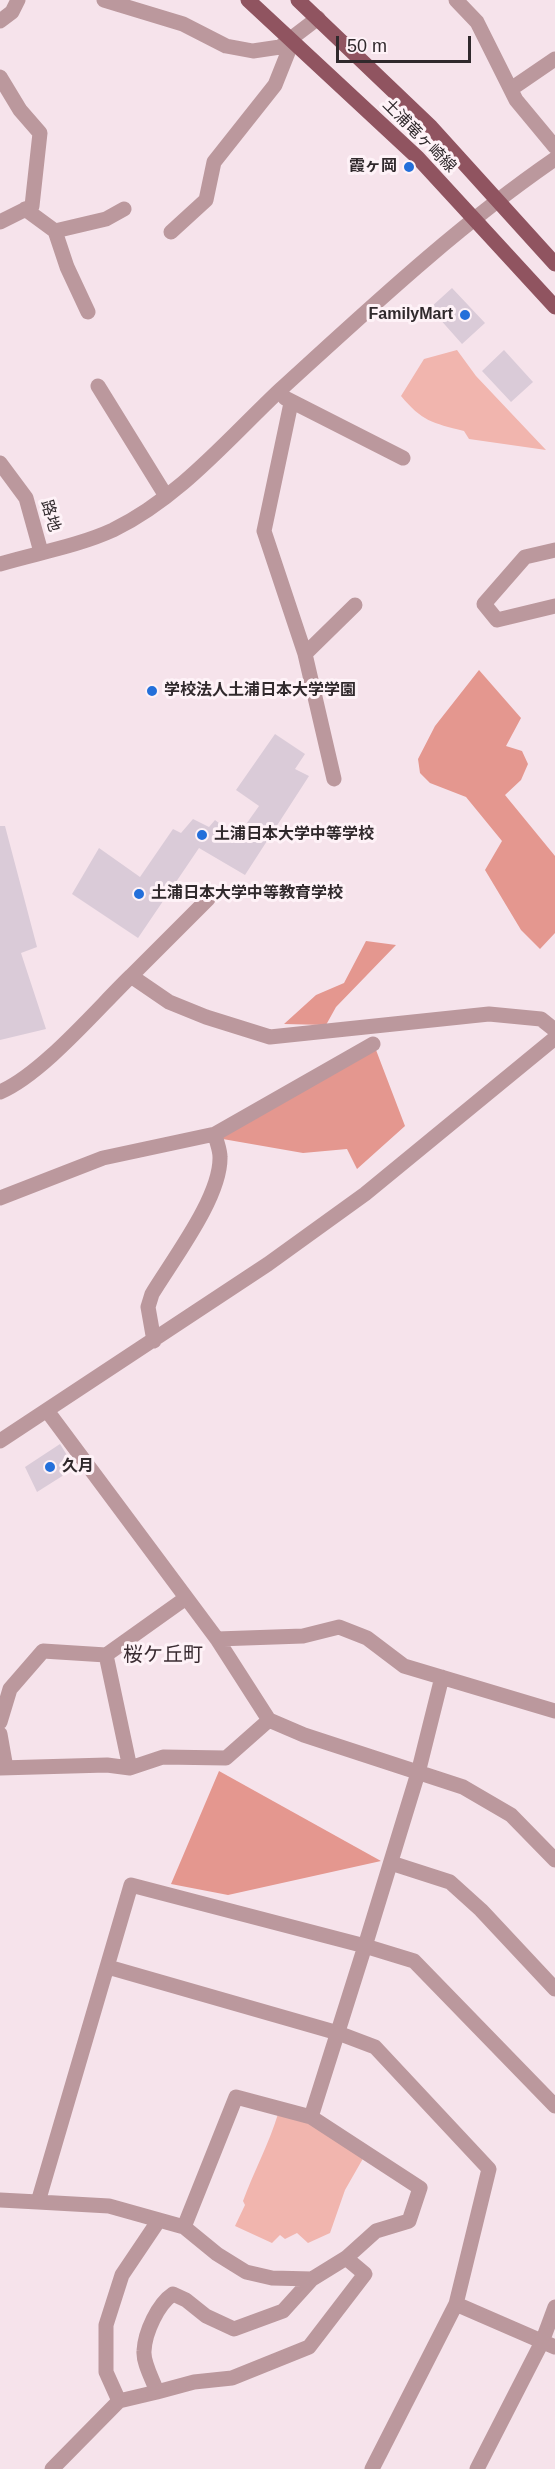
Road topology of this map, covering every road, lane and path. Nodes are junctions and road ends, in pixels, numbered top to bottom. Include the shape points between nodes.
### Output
1 (18, 0) edge
2 (104, 0) edge
3 (248, 0) edge
4 (298, 0) edge
5 (456, 0) edge
6 (318, 18) junction
7 (0, 21) edge
8 (293, 40) junction
9 (555, 59) edge
10 (0, 77) edge
11 (511, 88) junction
12 (555, 147) edge
13 (555, 159) edge
14 (497, 199) junction
15 (25, 209) junction
16 (124, 209) dead end
17 (473, 218) junction
18 (0, 222) edge
19 (55, 231) junction
20 (171, 232) dead end
21 (555, 264) edge
22 (555, 307) edge
23 (87, 312) dead end
24 (98, 386) dead end
25 (279, 392) junction
26 (291, 403) junction
27 (403, 458) dead end
28 (0, 463) edge
29 (166, 496) junction
30 (555, 550) edge
31 (41, 552) junction
32 (0, 564) edge
33 (355, 605) dead end
34 (555, 606) edge
35 (304, 654) junction
36 (334, 779) dead end
37 (208, 899) dead end
38 (131, 976) junction
39 (555, 1030) edge
40 (555, 1038) edge
41 (373, 1044) dead end
42 (0, 1092) edge
43 (215, 1134) junction
44 (0, 1198) edge
45 (154, 1341) junction
46 (48, 1412) junction
47 (0, 1441) edge
48 (186, 1598) junction
49 (217, 1639) junction
50 (106, 1655) junction
51 (441, 1677) junction
52 (555, 1711) edge
53 (269, 1719) junction
54 (0, 1722) edge
55 (0, 1734) edge
56 (3, 1768) edge
57 (130, 1768) junction
58 (418, 1773) junction
59 (555, 1860) edge
60 (392, 1863) junction
61 (365, 1946) junction
62 (108, 1967) junction
63 (555, 1989) edge
64 (338, 2033) junction
65 (555, 2106) edge
66 (311, 2117) junction
67 (0, 2200) edge
68 (38, 2202) junction
69 (159, 2220) junction
70 (184, 2227) junction
71 (346, 2258) junction
72 (312, 2279) junction
73 (456, 2304) junction
74 (555, 2307) edge
75 (548, 2344) edge
76 (157, 2392) junction
77 (119, 2401) junction
78 (52, 2469) edge
79 (372, 2469) edge
80 (477, 2469) edge

1 - 7 street via 12,12
2 - 8 street via 183,24 226,46 254,51 280,47
3 - 8 main road, 土浦竜ヶ崎線
4 - 6 main road, 土浦竜ヶ崎線
5 - 11 street via 477,22
6 - 8 street
6 - 14 main road, 土浦竜ヶ崎線 via 431,127
8 - 17 main road, 土浦竜ヶ崎線 via 418,159
8 - 20 street via 274,85 214,162 206,200
9 - 11 street
10 - 15 street via 40,133 32,206
11 - 12 street via 516,100
13 - 14 street
14 - 17 street
14 - 21 main road, 土浦竜ヶ崎線
15 - 18 street
15 - 19 street
16 - 19 street via 106,219
17 - 22 main road, 土浦竜ヶ崎線
17 - 25 street
19 - 23 street
24 - 29 street
25 - 26 street
25 - 29 street
26 - 27 street
26 - 35 street via 264,531
28 - 31 street, 路地 via 26,498
29 - 31 street via 113,530
30 - 34 street via 525,557 484,604 497,620
31 - 32 street
33 - 35 street
35 - 36 street
37 - 38 street
38 - 39 street via 169,1002 270,1037 489,1014 541,1019
38 - 42 street via 38,1067 17,1085
40 - 45 street via 365,1194
41 - 43 street
43 - 44 street via 104,1158
43 - 45 street via 220,1157 216,1183 148,1307
45 - 46 street
46 - 47 street
46 - 48 street
48 - 49 street
48 - 50 street
49 - 51 street via 303,1636 339,1627 367,1638 404,1666
49 - 53 street
50 - 54 street via 43,1651 10,1689
50 - 57 street
51 - 52 street
51 - 58 street
53 - 57 street via 226,1758 163,1757
53 - 58 street via 304,1735
55 - 56 street
56 - 57 street
58 - 59 street via 463,1787 511,1815
58 - 60 street
60 - 61 street
60 - 63 street via 450,1882
61 - 62 street via 131,1885
61 - 64 street
61 - 65 street via 414,1961
62 - 64 street
62 - 68 street
64 - 66 street
64 - 73 street via 375,2047 489,2169
66 - 70 street via 236,2097
66 - 71 street via 420,2188 409,2221 376,2231
67 - 68 street
68 - 69 street via 109,2206
69 - 70 street
69 - 77 street via 122,2275 106,2325 106,2372
70 - 72 street via 246,2272 272,2278
71 - 72 street
71 - 76 street via 365,2274 309,2347 232,2378 194,2382
72 - 76 street via 283,2311 234,2329 173,2294 164,2300 149,2331 144,2353
73 - 75 street
73 - 79 street
74 - 75 street
75 - 80 street
76 - 77 street
77 - 78 street

